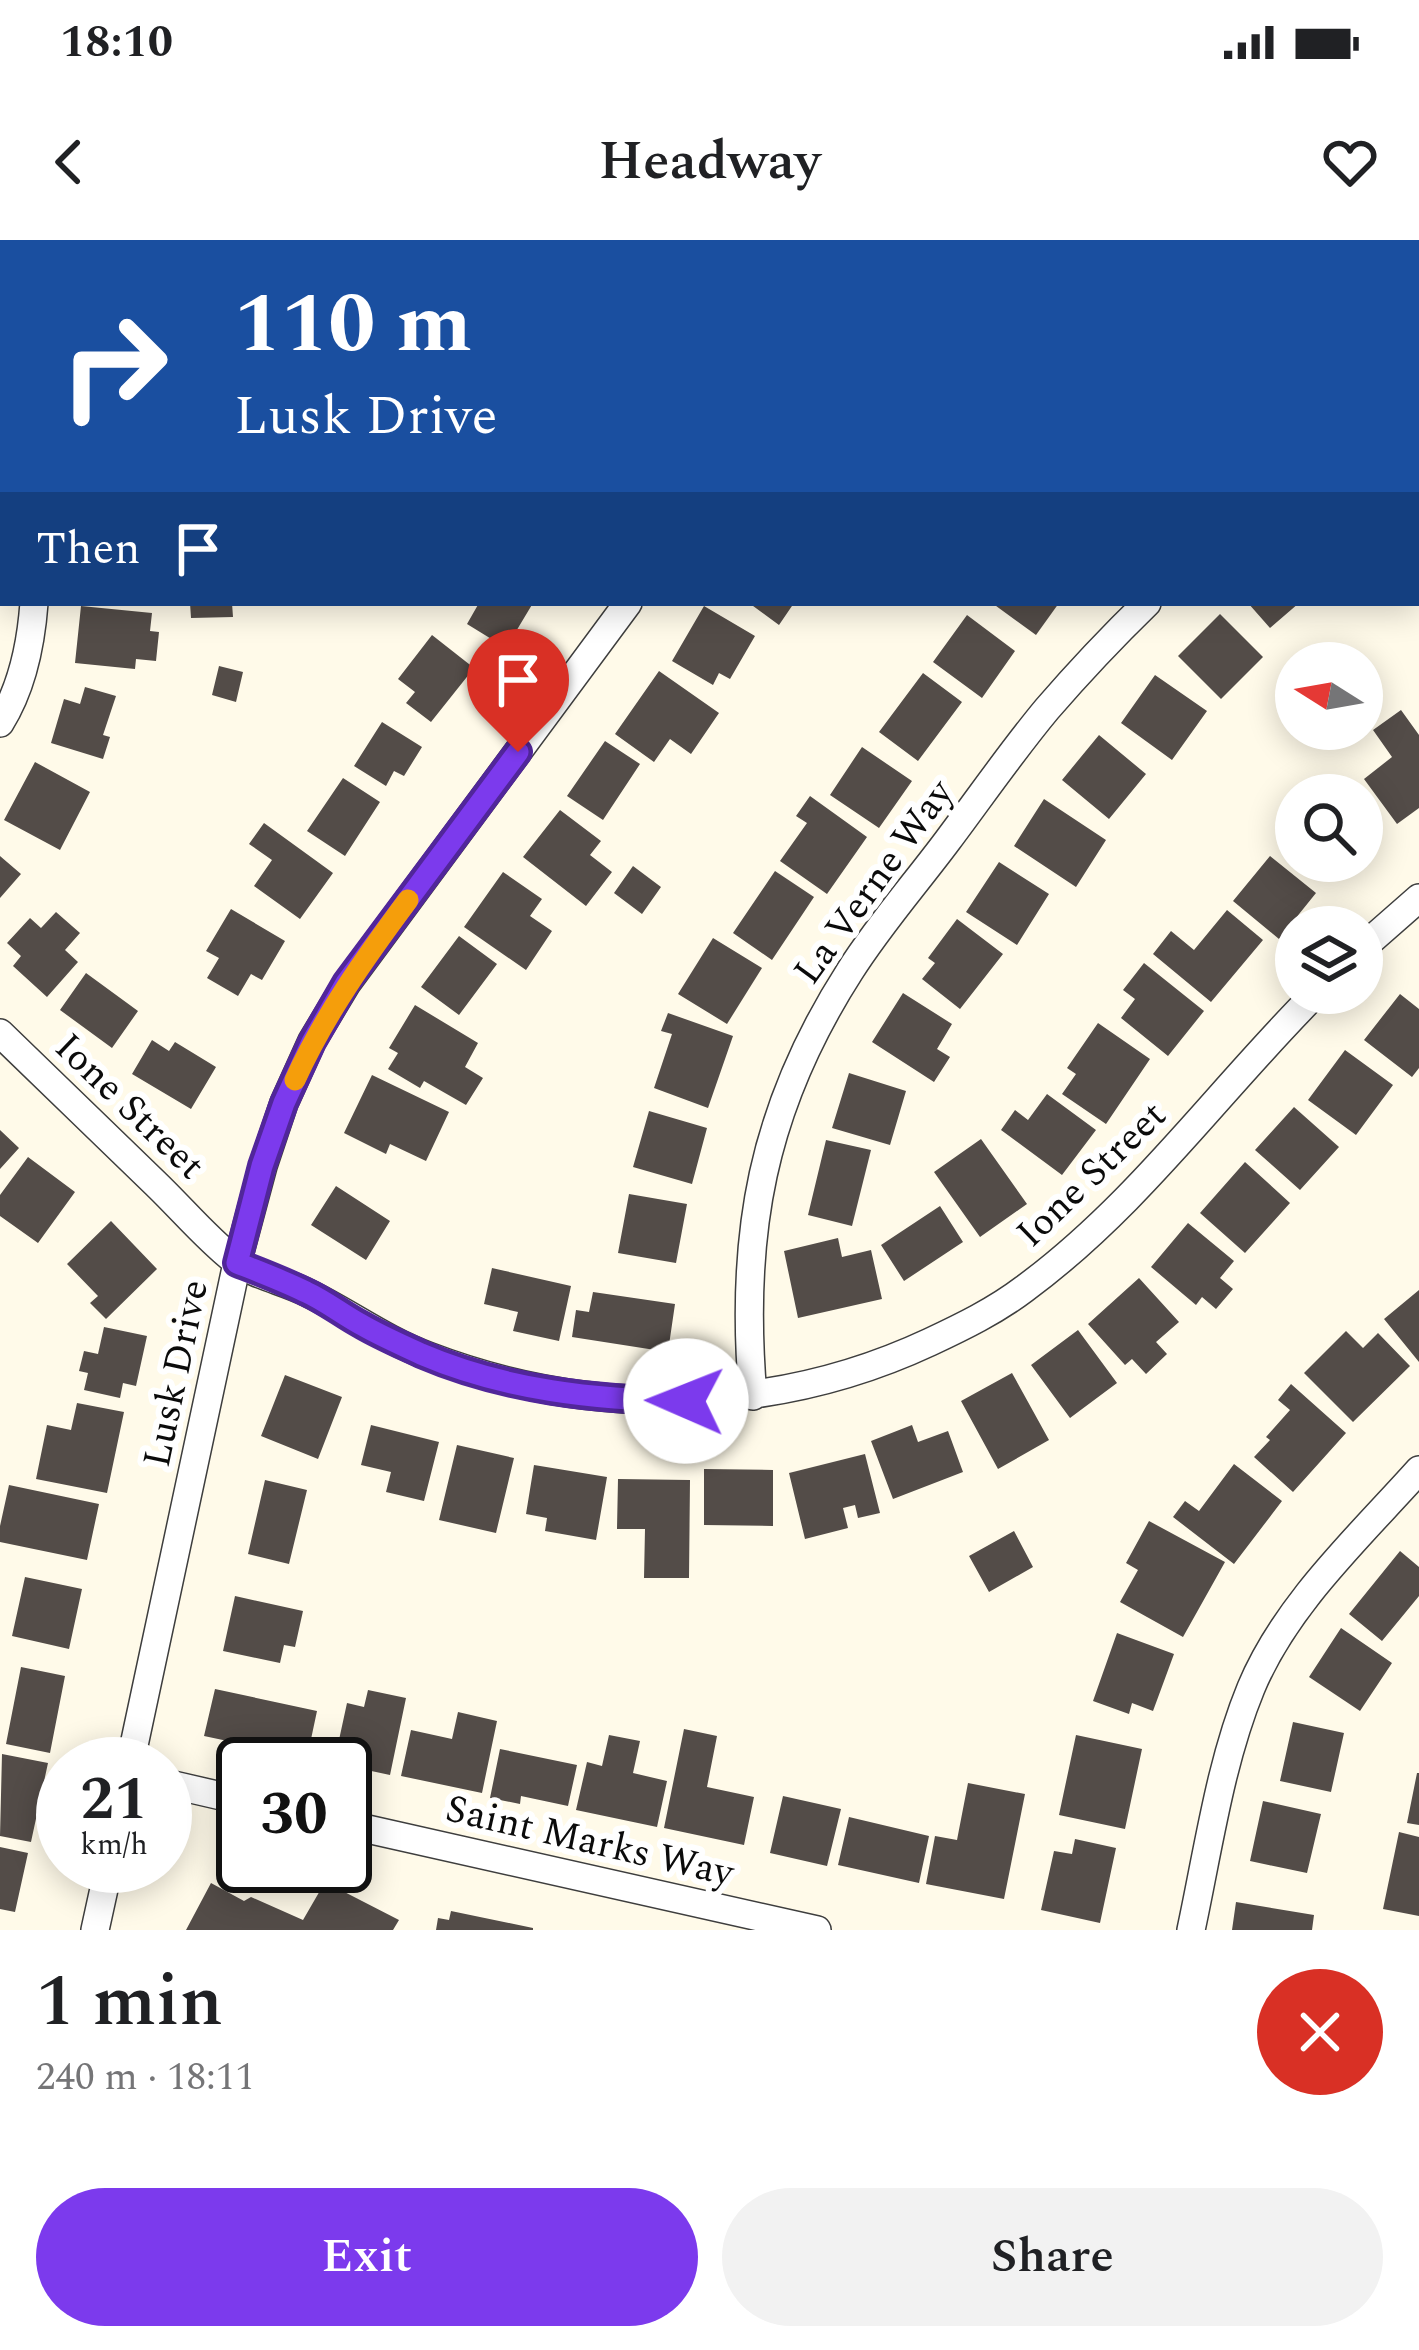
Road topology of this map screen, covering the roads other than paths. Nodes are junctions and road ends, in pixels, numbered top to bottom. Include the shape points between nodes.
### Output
1 (33, 606) edge
2 (626, 606) edge
3 (1144, 606) edge
4 (0, 723) edge
5 (1419, 898) edge
6 (1383, 930) edge
7 (1297, 1014) edge
8 (0, 1033) edge
9 (237, 1263) junction
10 (753, 1396) junction
11 (1419, 1470) edge
12 (136, 1737) edge
13 (372, 1830) edge
14 (103, 1893) edge
15 (95, 1930) edge
16 (817, 1930) edge
17 (1191, 1930) edge

1 - 4 street via 22,672
2 - 9 street, Lusk Drive via 346,983 284,1103
3 - 10 street, La Verne Way via 1044,713 819,1022 771,1140 756,1202 747,1329
5 - 6 street
7 - 10 street, Ione Street via 1121,1208 1019,1293 902,1355
8 - 9 street, Ione Street
9 - 10 street, Ione Street via 426,1356 489,1377 620,1400
9 - 12 street, Lusk Drive
11 - 17 street via 1309,1594 1252,1685
13 - 16 street, Saint Marks Way
14 - 15 street

